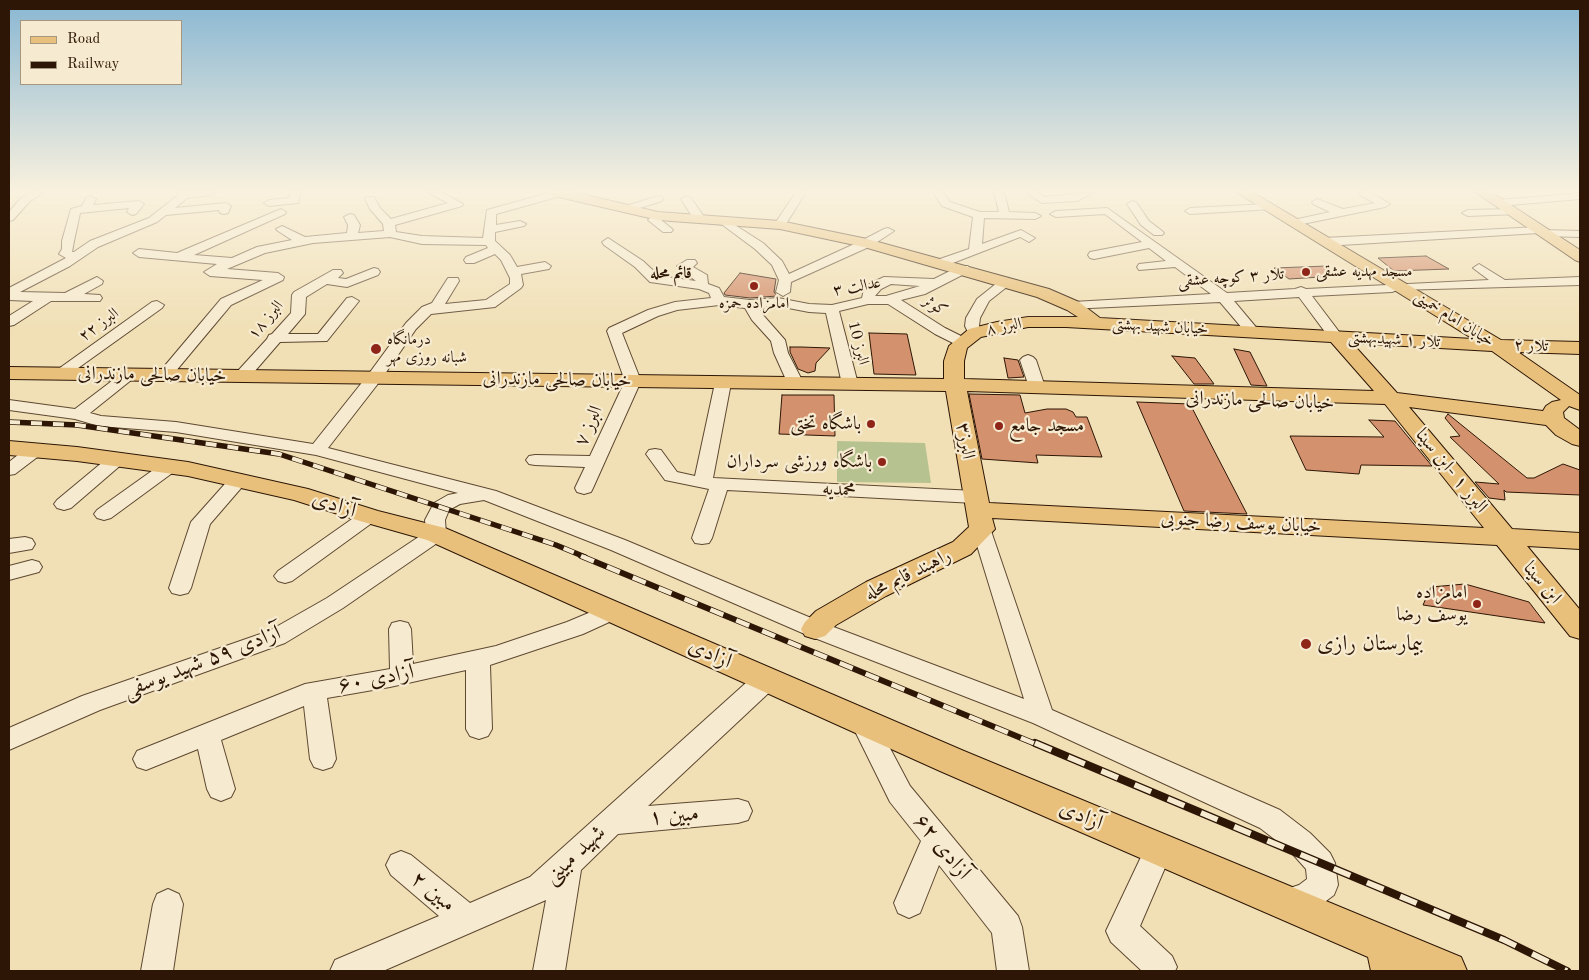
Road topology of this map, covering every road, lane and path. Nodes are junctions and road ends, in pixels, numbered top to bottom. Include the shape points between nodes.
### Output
1 (69, 238) edge
2 (109, 238) edge
3 (222, 238) edge
4 (298, 238) edge
5 (335, 238) edge
6 (405, 238) edge
7 (410, 238) edge
8 (496, 238) edge
9 (747, 238) edge
10 (842, 238) edge
11 (876, 238) edge
12 (976, 238) edge
13 (1009, 238) edge
14 (1142, 238) edge
15 (1317, 238) edge
16 (1401, 238) edge
17 (1552, 238) edge
18 (492, 240) junction
19 (303, 241) junction
20 (608, 242) dead end
21 (1324, 242) junction
22 (867, 243) junction
23 (1150, 244) junction
24 (390, 248) dead end
25 (975, 251) junction
26 (140, 253) dead end
27 (1094, 255) dead end
28 (76, 256) junction
29 (180, 256) junction
30 (1580, 257) edge
31 (632, 259) junction
32 (470, 260) dead end
33 (617, 260) dead end
34 (234, 262) junction
35 (691, 263) dead end
36 (941, 263) junction
37 (1177, 263) junction
38 (545, 266) dead end
39 (1143, 267) dead end
40 (1478, 268) dead end
41 (964, 269) junction
42 (374, 272) dead end
43 (513, 272) junction
44 (785, 280) junction
45 (96, 281) dead end
46 (453, 281) dead end
47 (1580, 281) edge
48 (1007, 282) junction
49 (935, 283) junction
50 (1502, 284) junction
51 (702, 286) junction
52 (1397, 287) junction
53 (1301, 291) junction
54 (9, 295) edge
55 (1222, 296) junction
56 (48, 297) junction
57 (65, 298) junction
58 (95, 298) dead end
59 (890, 299) junction
60 (868, 300) junction
61 (352, 301) dead end
62 (719, 301) junction
63 (778, 302) junction
64 (483, 304) junction
65 (750, 304) junction
66 (157, 305) dead end
67 (1073, 306) junction
68 (832, 309) junction
69 (427, 310) junction
70 (499, 316) dead end
71 (446, 318) dead end
72 (9, 322) edge
73 (1095, 324) junction
74 (1253, 332) junction
75 (968, 337) junction
76 (1336, 337) junction
77 (274, 338) junction
78 (1489, 345) junction
79 (1580, 348) edge
80 (1028, 360) dead end
81 (9, 373) edge
82 (62, 373) junction
83 (130, 374) junction
84 (165, 375) junction
85 (242, 376) junction
86 (374, 378) junction
87 (633, 382) junction
88 (723, 382) junction
89 (796, 384) junction
90 (850, 384) junction
91 (955, 386) junction
92 (1037, 387) junction
93 (1394, 402) junction
94 (9, 405) edge
95 (78, 414) junction
96 (1570, 417) edge
97 (9, 448) edge
98 (318, 450) junction
99 (34, 451) junction
100 (655, 454) dead end
101 (116, 460) junction
102 (536, 460) dead end
103 (596, 462) junction
104 (169, 467) junction
105 (9, 470) edge
106 (239, 480) junction
107 (711, 483) junction
108 (584, 488) dead end
109 (489, 495) junction
110 (64, 504) dead end
111 (978, 512) junction
112 (104, 514) dead end
113 (369, 516) junction
114 (436, 534) junction
115 (1504, 537) junction
116 (702, 538) dead end
117 (1580, 541) edge
118 (32, 567) dead end
119 (9, 573) edge
120 (285, 576) dead end
121 (180, 588) dead end
122 (610, 612) junction
123 (1577, 623) edge
124 (815, 628) junction
125 (400, 629) dead end
126 (478, 658) junction
127 (402, 675) junction
128 (766, 680) junction
129 (314, 692) junction
130 (1042, 716) junction
131 (864, 723) junction
132 (479, 729) dead end
133 (207, 735) junction
134 (9, 739) edge
135 (146, 759) dead end
136 (322, 759) dead end
137 (221, 789) dead end
138 (738, 811) dead end
139 (611, 822) junction
140 (936, 839) junction
141 (1159, 849) junction
142 (567, 863) junction
143 (401, 865) dead end
144 (909, 903) dead end
145 (1286, 903) junction
146 (168, 904) dead end
147 (466, 919) junction
148 (1388, 958) edge
149 (1161, 968) dead end
150 (157, 971) edge
151 (346, 971) edge
152 (549, 971) edge
153 (1013, 971) edge
154 (1447, 971) edge

1 - 28 street via 65,254
2 - 28 street
3 - 29 street
4 - 19 street
5 - 19 street
6 - 24 street
7 - 18 street
8 - 18 street
9 - 44 street via 778,264
10 - 22 main road, خیابان شهید بهشتی
11 - 22 street
12 - 25 street
13 - 25 street
14 - 23 street
15 - 21 main road, خیابان امام خمینی
16 - 21 street
17 - 30 main road
18 - 32 street
18 - 43 street
19 - 34 street via 261,250
20 - 31 street
21 - 52 main road, خیابان امام خمینی
22 - 36 main road, خیابان شهید بهشتی
22 - 44 street
23 - 27 street
23 - 37 street
25 - 36 street
26 - 29 street
28 - 54 street
29 - 34 street
31 - 33 street
31 - 51 street via 654,279
34 - 84 street via 210,272 278,277 226,302
35 - 51 street via 683,266 702,278
36 - 41 main road, خیابان شهید بهشتی
37 - 39 street
37 - 55 street
38 - 43 street
40 - 50 street
41 - 48 main road, خیابان شهید بهشتی
41 - 49 street, عدالت ۳
42 - 77 street, البرز ۱۸ via 347,284 331,277 299,295 298,314
43 - 64 street via 516,285 490,304
44 - 63 street via 782,298
45 - 57 street
46 - 69 street via 437,306
47 - 50 street, تلار ۳ کوچه عشقی
48 - 67 main road, خیابان شهید بهشتی
48 - 75 street via 984,299 973,318
49 - 59 street, عدالت ۳ via 920,291
49 - 60 street via 889,280 869,292
50 - 52 street, تلار ۳ کوچه عشقی
51 - 62 street via 714,290
52 - 53 street, تلار ۳ کوچه عشقی
52 - 78 main road, خیابان امام خمینی
53 - 55 street, تلار ۳ کوچه عشقی
53 - 76 street
54 - 56 street
55 - 67 street, تلار ۳ کوچه عشقی
55 - 74 street
56 - 57 street
56 - 72 street
57 - 58 street
59 - 60 street, عدالت ۳
59 - 75 street, کوثر via 940,331
60 - 68 street, عدالت ۳
61 - 77 street via 322,338
62 - 65 street, عدالت ۳
62 - 87 street via 676,306 616,327
63 - 65 street, عدالت ۳
63 - 68 street, عدالت ۳
64 - 69 street
64 - 70 street
65 - 89 street via 756,317 778,340
66 - 82 street, البرز ۲۲
67 - 73 main road, خیابان شهید بهشتی
68 - 90 street, البرز 10
69 - 71 street via 434,316
69 - 86 street via 411,326
73 - 74 main road, خیابان شهید بهشتی
73 - 75 main road, البرز ۸ via 1028,322
74 - 76 main road, خیابان شهید بهشتی
75 - 91 main road, البرز ۸ via 958,346 954,360
76 - 78 main road, تلار ۱ شهیدبهشتی
76 - 93 main road, البرز ۱ -ابن سینا
77 - 85 street, البرز ۱۸
78 - 79 main road, تلار ۲
78 - 96 main road, خیابان امام خمینی
80 - 92 street
81 - 82 main road, خیابان صالحی مازندرانی
82 - 83 main road, خیابان صالحی مازندرانی
83 - 84 main road, خیابان صالحی مازندرانی
83 - 95 street
84 - 85 main road, خیابان صالحی مازندرانی
85 - 86 main road, خیابان صالحی مازندرانی
86 - 87 main road, خیابان صالحی مازندرانی
86 - 98 street
87 - 88 main road, خیابان صالحی مازندرانی
87 - 103 street, البرز ۷
88 - 89 main road, خیابان صالحی مازندرانی
88 - 107 street
89 - 90 main road, خیابان صالحی مازندرانی
90 - 91 main road, خیابان صالحی مازندرانی
91 - 92 main road, خیابان صالحی مازندرانی
91 - 93 main road, خیابان صالحی مازندرانی via 964,390
91 - 111 main road, البرز۳
92 - 93 main road, خیابان صالحی مازندرانی
93 - 96 main road, خیابان صالحی مازندرانی
93 - 115 main road, البرز ۱ -ابن سینا
94 - 95 street
95 - 98 street via 99,421 176,427
97 - 99 main road, آزادی
98 - 109 street
99 - 101 main road, آزادی
99 - 105 street
100 - 107 street, محمدیه via 671,476
101 - 104 main road, آزادی
101 - 110 street
102 - 103 street
103 - 108 street, البرز ۷
104 - 106 main road, آزادی
104 - 112 street
106 - 113 main road, آزادی via 300,494
106 - 121 street via 201,522
107 - 111 street, محمدیه
107 - 116 street
109 - 114 street via 470,495 441,507 435,520
109 - 124 street
111 - 115 main road, خیابان یوسف رضا جنوبی
111 - 124 main road, راهبند قایم محله via 962,548 876,589
111 - 130 street
113 - 114 main road, آزادی
113 - 120 street
114 - 122 main road, آزادی
114 - 134 street, آزادی ۵۹ شهید یوسفی via 335,604 277,636 91,703
115 - 117 main road, خیابان یوسف رضا جنوبی
115 - 123 main road, ابن سینا
118 - 119 street
122 - 126 street, آزادی ۶۰ via 575,628
122 - 128 main road, آزادی
124 - 130 street
125 - 127 street
126 - 127 street, آزادی ۶۰
126 - 132 street
127 - 129 street, آزادی ۶۰
128 - 131 main road, آزادی
128 - 139 street, شهید مبینی
129 - 133 street, آزادی ۶۰
129 - 136 street
130 - 145 street via 1270,819 1300,842 1320,863 1323,885 1307,897
131 - 140 street, آزادی ۶۲ via 900,794
131 - 141 main road, آزادی
133 - 135 street, آزادی ۶۰
133 - 137 street
138 - 139 street, مبین ۱
139 - 142 street, شهید مبینی
140 - 144 street
140 - 153 street, آزادی ۶۲ via 1006,927
141 - 145 main road, آزادی
141 - 149 street via 1122,931
142 - 147 street, شهید مبینی via 540,887
142 - 152 street
143 - 147 street, مبین ۲
145 - 148 main road, آزادی
146 - 150 street
147 - 151 street, شهید مبینی
148 - 154 main road, آزادی

